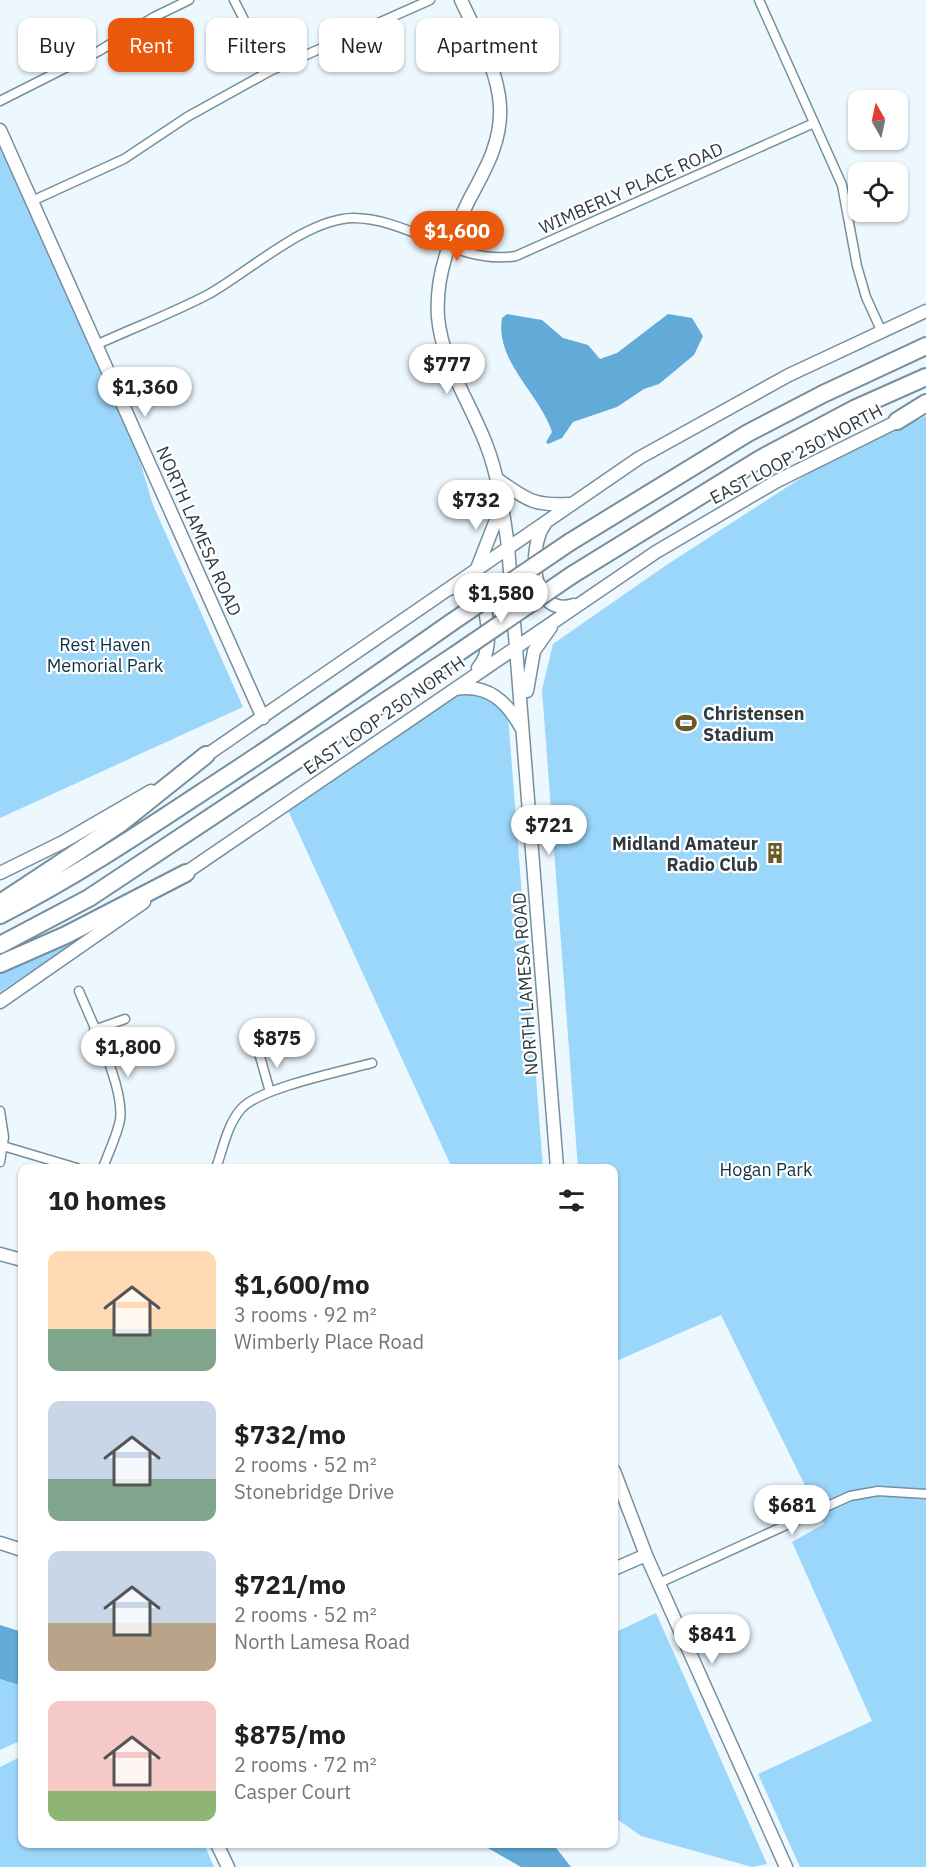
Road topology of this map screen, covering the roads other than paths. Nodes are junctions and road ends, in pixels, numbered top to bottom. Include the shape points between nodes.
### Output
1 (189, 0) edge
2 (234, 0) edge
3 (430, 0) edge
4 (461, 0) edge
5 (759, 0) edge
6 (243, 18) edge
7 (307, 55) edge
8 (268, 72) edge
9 (0, 100) edge
10 (814, 123) junction
11 (0, 129) edge
12 (32, 201) junction
13 (449, 245) junction
14 (926, 311) edge
15 (881, 330) junction
16 (96, 345) junction
17 (926, 346) edge
18 (926, 377) edge
19 (926, 403) edge
20 (926, 408) edge
21 (897, 421) junction
22 (497, 478) junction
23 (570, 504) junction
24 (502, 506) junction
25 (556, 513) junction
26 (508, 546) junction
27 (478, 567) junction
28 (446, 590) junction
29 (592, 594) junction
30 (567, 612) junction
31 (518, 645) junction
32 (451, 690) junction
33 (263, 718) junction
34 (525, 734) junction
35 (206, 755) junction
36 (0, 873) edge
37 (186, 873) junction
38 (0, 903) edge
39 (0, 915) edge
40 (0, 945) edge
41 (0, 964) edge
42 (79, 991) dead end
43 (0, 1002) edge
44 (125, 1019) dead end
45 (94, 1030) junction
46 (259, 1053) dead end
47 (372, 1062) dead end
48 (270, 1092) junction
49 (0, 1111) edge
50 (3, 1146) junction
51 (0, 1162) edge
52 (64, 1164) edge
53 (104, 1164) edge
54 (218, 1164) edge
55 (557, 1164) edge
56 (0, 1254) edge
57 (18, 1259) edge
58 (618, 1482) edge
59 (926, 1494) edge
60 (0, 1543) edge
61 (18, 1549) edge
62 (646, 1555) junction
63 (618, 1567) edge
64 (659, 1583) junction
65 (219, 1848) edge
66 (228, 1867) edge
67 (786, 1867) edge

1 - 9 street
2 - 6 street
3 - 7 street
4 - 13 main road, NORTH LAMESA ROAD via 497,85 500,117 494,152
5 - 10 street
8 - 12 street via 187,117 124,159
10 - 13 street, WIMBERLY PLACE ROAD via 526,253 492,257
10 - 15 street via 842,185 857,266
11 - 12 main road, NORTH LAMESA ROAD
12 - 16 main road, NORTH LAMESA ROAD
13 - 16 street, WIMBERLY PLACE ROAD via 370,219 351,218 317,226 207,294
13 - 22 main road, NORTH LAMESA ROAD via 442,262 437,300 441,335
14 - 15 main road
15 - 23 main road via 732,405 639,458
16 - 33 main road, NORTH LAMESA ROAD
17 - 39 highway, bridge via 748,433 570,542 154,825 58,885
18 - 40 highway, bridge via 854,409 760,459 572,575 89,898
19 - 21 highway
20 - 21 main road, EAST LOOP 250 NORTH
21 - 29 main road, EAST LOOP 250 NORTH via 714,517
22 - 23 main road via 529,501 543,506
22 - 24 main road, NORTH LAMESA ROAD
23 - 25 main road
24 - 26 main road, NORTH LAMESA ROAD
24 - 27 main road
25 - 26 main road
25 - 29 main road via 536,538 539,590 546,602 558,608
26 - 27 main road
26 - 31 main road, NORTH LAMESA ROAD
27 - 28 main road
28 - 32 main road via 472,588 483,598 488,648 480,666
28 - 33 main road
29 - 30 main road, EAST LOOP 250 NORTH
30 - 31 main road, EAST LOOP 250 NORTH
30 - 34 main road via 534,651 527,681
31 - 32 main road, EAST LOOP 250 NORTH
31 - 34 main road, NORTH LAMESA ROAD
32 - 34 main road via 473,687 497,696
32 - 37 main road, EAST LOOP 250 NORTH
33 - 35 main road
34 - 55 main road, NORTH LAMESA ROAD
35 - 36 main road via 104,820
35 - 38 highway via 121,823
37 - 41 highway
37 - 43 main road, EAST LOOP 250 NORTH
42 - 45 street
44 - 45 street
45 - 53 street via 118,1088 121,1108
46 - 48 street
47 - 48 street
48 - 54 street via 250,1101 237,1115
49 - 50 street
50 - 51 street
50 - 52 street
56 - 57 main road
58 - 62 main road
59 - 64 street via 878,1491 850,1496
60 - 61 main road
62 - 63 main road
62 - 64 main road
64 - 67 main road
65 - 66 main road

